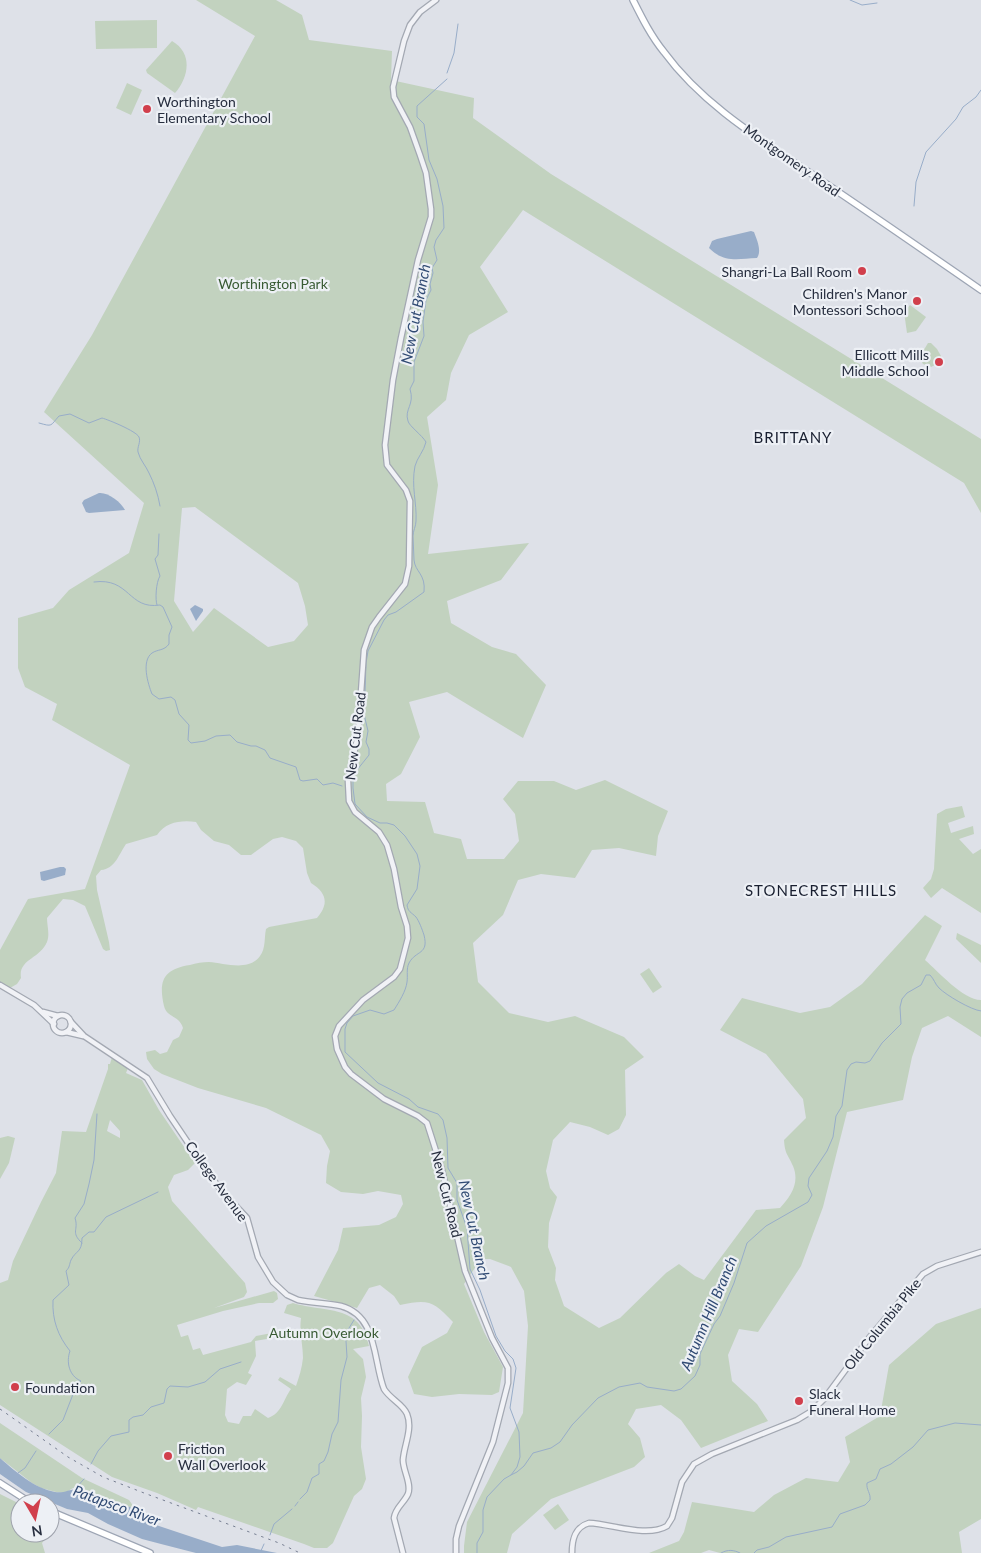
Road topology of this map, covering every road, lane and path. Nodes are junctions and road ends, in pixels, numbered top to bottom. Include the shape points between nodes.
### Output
1 (436, 0) edge
2 (633, 0) edge
3 (981, 290) edge
4 (0, 985) edge
5 (42, 1012) junction
6 (58, 1016) junction
7 (71, 1022) junction
8 (54, 1024) junction
9 (65, 1032) junction
10 (84, 1036) junction
11 (981, 1252) edge
12 (0, 1484) edge
13 (15, 1493) edge
14 (60, 1515) edge
15 (150, 1553) edge
16 (403, 1553) edge
17 (456, 1553) edge
18 (572, 1553) edge

1 - 17 street, New Cut Road via 410,25 393,87 394,97 408,122 426,173 431,209 401,338 385,445 387,465 406,490 410,501 409,566 405,584 372,627 364,650 358,735 348,781 349,800 355,812 379,832 387,845 408,938 400,969 363,1000 339,1026 335,1036 341,1060 351,1074 384,1099 423,1119 429,1127 467,1277 508,1368 508,1383 494,1442 459,1526
2 - 3 main road, Montgomery Road via 664,53 714,105
4 - 5 street, College Avenue
5 - 6 street, College Avenue
5 - 8 street, College Avenue
6 - 7 street, College Avenue via 68,1017
6 - 8 street
7 - 9 street
7 - 10 street, College Avenue
8 - 9 street, College Avenue via 57,1031
9 - 10 street, College Avenue
10 - 16 street, College Avenue via 148,1078 202,1165 247,1218 258,1257 278,1288 298,1300 348,1309 367,1326 384,1389 405,1410 408,1418 403,1460 409,1489 394,1518
11 - 18 street, Old Columbia Pike via 937,1266 923,1274 812,1412 694,1464 682,1482 668,1526 632,1530 589,1523 576,1533
12 - 13 main road
14 - 15 main road

